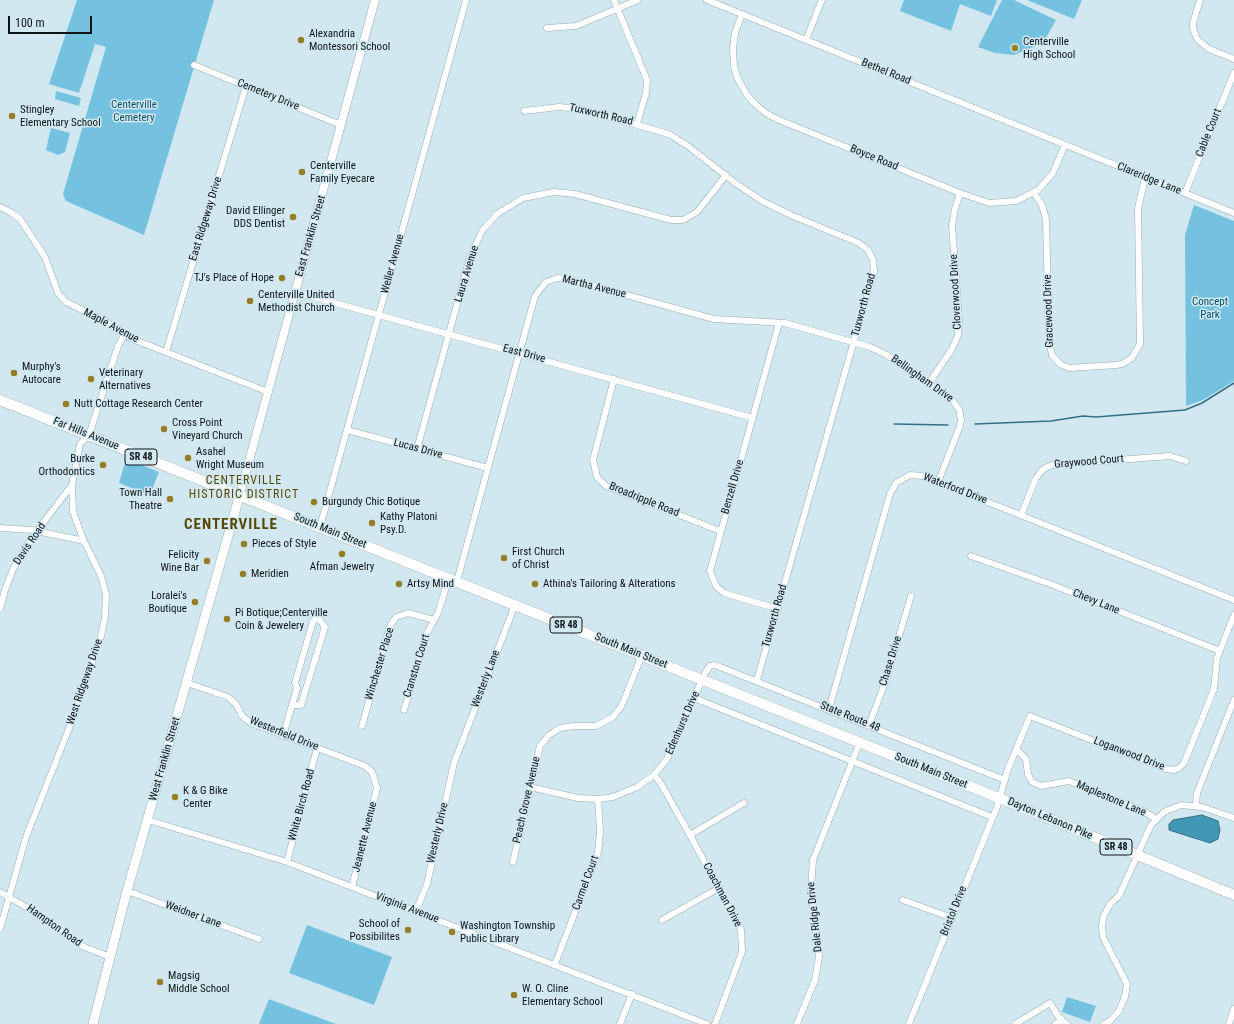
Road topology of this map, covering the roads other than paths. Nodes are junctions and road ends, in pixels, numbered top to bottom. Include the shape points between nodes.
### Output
1 (374, 0) edge
2 (466, 0) edge
3 (614, 0) edge
4 (638, 0) edge
5 (707, 0) edge
6 (822, 0) edge
7 (1200, 0) edge
8 (617, 9) junction
9 (742, 14) junction
10 (547, 28) dead end
11 (806, 40) junction
12 (1234, 59) edge
13 (194, 65) dead end
14 (1234, 73) edge
15 (246, 86) junction
16 (524, 111) dead end
17 (637, 124) junction
18 (341, 125) junction
19 (1065, 145) junction
20 (726, 175) junction
21 (1145, 178) junction
22 (960, 193) junction
23 (1034, 193) junction
24 (1185, 193) junction
25 (0, 207) edge
26 (1234, 213) edge
27 (295, 292) junction
28 (379, 315) junction
29 (779, 323) junction
30 (449, 334) junction
31 (124, 335) junction
32 (854, 343) junction
33 (166, 352) junction
34 (519, 353) junction
35 (614, 379) junction
36 (929, 383) junction
37 (268, 392) junction
38 (0, 400) edge
39 (753, 418) junction
40 (347, 430) junction
41 (89, 435) junction
42 (418, 449) junction
43 (1186, 461) dead end
44 (488, 468) junction
45 (938, 482) junction
46 (72, 485) junction
47 (240, 494) junction
48 (1021, 515) junction
49 (320, 527) junction
50 (0, 528) edge
51 (38, 531) junction
52 (720, 531) junction
53 (84, 541) junction
54 (972, 556) dead end
55 (453, 580) junction
56 (911, 596) dead end
57 (1234, 600) edge
58 (515, 605) junction
59 (778, 608) junction
60 (0, 609) edge
61 (1234, 615) edge
62 (434, 620) junction
63 (1220, 651) junction
64 (642, 655) junction
65 (702, 679) junction
66 (757, 680) junction
67 (187, 683) junction
68 (694, 698) junction
69 (1234, 700) edge
70 (292, 705) junction
71 (829, 709) junction
72 (404, 710) dead end
73 (869, 724) junction
74 (362, 726) dead end
75 (283, 736) junction
76 (860, 742) junction
77 (317, 748) junction
78 (1016, 749) junction
79 (457, 753) joint
80 (852, 761) junction
81 (654, 775) junction
82 (1005, 780) junction
83 (530, 787) junction
84 (377, 788) joint
85 (999, 798) junction
86 (598, 799) junction
87 (744, 803) dead end
88 (1196, 805) junction
89 (992, 817) junction
90 (1234, 818) edge
91 (148, 820) junction
92 (1156, 820) junction
93 (690, 834) junction
94 (1137, 856) junction
95 (287, 862) junction
96 (513, 862) dead end
97 (352, 887) junction
98 (719, 888) junction
99 (127, 891) junction
100 (0, 892) edge
101 (1234, 895) edge
102 (8, 897) junction
103 (903, 900) dead end
104 (416, 911) junction
105 (952, 918) junction
106 (662, 920) dead end
107 (0, 929) edge
108 (259, 939) dead end
109 (110, 957) junction
110 (555, 964) junction
111 (632, 994) junction
112 (1234, 1009) edge
113 (1062, 1020) junction
114 (93, 1024) edge
115 (620, 1024) edge
116 (707, 1024) edge
117 (715, 1024) edge
118 (797, 1024) edge
119 (909, 1024) edge
120 (1015, 1024) edge
121 (1054, 1024) edge
122 (1067, 1024) edge
123 (1104, 1024) edge
124 (1229, 1024) edge

1 - 18 street, East Franklin Street
2 - 28 street, Weller Avenue
3 - 8 street
4 - 8 street
5 - 9 street, Bethel Road
6 - 11 street
7 - 12 street via 1193,23 1197,38 1209,49
8 - 10 street via 576,26
8 - 17 street via 647,80
9 - 11 street, Bethel Road
9 - 22 street, Boyce Road via 733,42 734,67 742,87 762,111
11 - 19 street, Bethel Road
13 - 15 street, Cemetery Drive
14 - 24 street, Cable Court
15 - 18 street, Cemetery Drive
15 - 33 street, East Ridgeway Drive
16 - 17 street, Tuxworth Road via 569,107
17 - 20 street, Tuxworth Road via 678,139
18 - 27 street, East Franklin Street
19 - 21 street, Clareridge Lane
19 - 23 street, Boyce Road via 1053,172
20 - 30 street, Laura Avenue via 694,215 677,221 575,194 530,196 513,203 490,222 477,240
20 - 32 street, Tuxworth Road via 752,195 776,208 859,243 868,250 873,260 874,271
21 - 23 street, Gracewood Drive via 1138,208 1140,344 1132,358 1116,365 1070,368 1060,364 1052,355 1049,340 1046,219 1042,205
21 - 24 street, Clareridge Lane
22 - 23 street, Boyce Road via 980,201 999,203 1016,201
22 - 36 street, Cloverwood Drive via 952,225 958,335 952,350
24 - 26 street, Clareridge Lane
25 - 31 street, Maple Avenue via 20,219 45,257 62,298 72,306 105,321
27 - 28 street, East Drive
27 - 37 street, East Franklin Street
28 - 30 street, East Drive
28 - 40 street, Weller Avenue
29 - 32 street, Martha Avenue
29 - 34 street, Martha Avenue via 714,319 557,278 546,282 535,296
29 - 39 street, Benzell Drive
30 - 34 street, East Drive
30 - 42 street, Laura Avenue
31 - 33 street, Maple Avenue
31 - 41 street via 118,346
32 - 36 street, Bellingham Drive via 887,355
32 - 59 street, Tuxworth Road
33 - 37 street, Maple Avenue
34 - 35 street, East Drive
34 - 44 street, Martha Avenue
35 - 39 street, East Drive
35 - 52 street, Broadripple Road via 593,460 597,477 606,486
36 - 45 street, Bellingham Drive via 956,404 961,420
37 - 47 street, East Franklin Street
38 - 41 main road, Far Hills Avenue / SR 48
39 - 52 street, Benzell Drive
40 - 42 street, Lucas Drive
40 - 49 street, Weller Avenue
41 - 46 street, West Ridgeway Drive via 80,444
41 - 47 main road, Far Hills Avenue / SR 48
42 - 44 street, Lucas Drive
43 - 48 street, Graywood Court via 1170,456 1052,465 1043,469 1036,478
44 - 55 street, Martha Avenue
45 - 48 street, Waterford Drive
45 - 71 street, Waterford Drive via 910,475 900,479 892,488
46 - 51 street, Davis Road
46 - 53 street, West Ridgeway Drive via 73,512
47 - 49 main road, South Main Street / SR 48
47 - 67 main road, West Franklin Street
48 - 57 street, Waterford Drive
49 - 55 main road, South Main Street / SR 48
50 - 51 street
51 - 53 street
51 - 60 street, Davis Road via 13,569
52 - 59 street, Benzell Drive via 711,565 711,576 716,586 729,594
53 - 102 street, West Ridgeway Drive via 101,576 106,594 101,636 70,726 28,830
54 - 63 street, Chevy Lane
55 - 58 main road, South Main Street / SR 48
55 - 62 street, Cranston Court
56 - 73 street, Chase Drive via 886,680
58 - 64 main road, South Main Street / SR 48
58 - 79 street, Westerly Lane
59 - 66 street, Tuxworth Road
61 - 63 street, Loganwood Drive
62 - 72 street, Cranston Court via 427,633
62 - 74 street, Winchester Place via 408,613 396,617 393,621
63 - 78 street, Loganwood Drive via 1214,689 1184,763 1179,768 1166,769 1030,716
64 - 65 main road, South Main Street / SR 48
64 - 83 street, Peach Grove Avenue via 622,705 613,717 596,726 560,728 544,739 538,752
65 - 66 street, State Route 48 via 707,669 716,665
65 - 68 street, Edenhurst Drive
65 - 76 main road, South Main Street / SR 48
66 - 71 street, State Route 48
67 - 75 street, Westerfield Drive via 228,697 246,720
67 - 91 main road, West Franklin Street
68 - 80 street, South Main Street
68 - 81 street, Edenhurst Drive via 673,749
69 - 88 street via 1197,793
70 - 70 street via 297,688 295,683 313,621 320,620 325,627 301,705
70 - 75 street
71 - 73 street, State Route 48
73 - 82 street, State Route 48
75 - 77 street, Westerfield Drive
76 - 80 street, Dale Ridge Drive
76 - 85 main road, South Main Street / SR 48
77 - 84 street, Westerfield Drive via 365,766 375,777
77 - 95 street, White Birch Road
78 - 82 street, Loganwood Drive
78 - 92 street, Maplestone Lane via 1026,759 1032,782 1041,786 1069,781 1145,812
79 - 104 street, Westerly Drive via 426,884
80 - 89 street, South Main Street
80 - 118 street, Dale Ridge Drive via 811,869 819,957 814,980
81 - 86 street, Edenhurst Drive via 626,792
81 - 93 street, Coachman Drive
82 - 85 street, Loganwood Drive
83 - 86 street, Edenhurst Drive via 578,798
83 - 96 street, Peach Grove Avenue
84 - 97 street, Jeanette Avenue
85 - 89 street, Bristol Drive
85 - 94 main road, Dayton Lebanon Pike / SR 48
86 - 110 street, Carmel Court via 600,841 597,857
87 - 93 street
88 - 90 street
88 - 92 street via 1173,807
89 - 105 street, Bristol Drive
91 - 95 street, Virginia Avenue
91 - 99 main road, West Franklin Street
92 - 94 street via 1146,832
93 - 98 street, Coachman Drive
94 - 101 main road, Dayton Lebanon Pike / SR 48
94 - 123 street via 1119,896 1111,903 1103,917 1103,937 1127,984 1119,1011
95 - 97 street, Virginia Avenue
97 - 104 street, Virginia Avenue
98 - 106 street
98 - 117 street, Coachman Drive via 741,930 743,945 739,963
99 - 108 street, Weidner Lane
99 - 109 main road, West Franklin Street
100 - 102 street, Hampton Road
102 - 107 street, West Ridgeway Drive
102 - 109 street, Hampton Road via 35,912 82,946
103 - 105 street
104 - 110 street, Virginia Avenue
105 - 119 street, Bristol Drive
109 - 114 main road, West Franklin Street
110 - 111 street, Virginia Avenue
111 - 115 street
111 - 116 street, Virginia Avenue
112 - 124 street
113 - 120 street via 1050,1003
113 - 121 street
113 - 122 street

